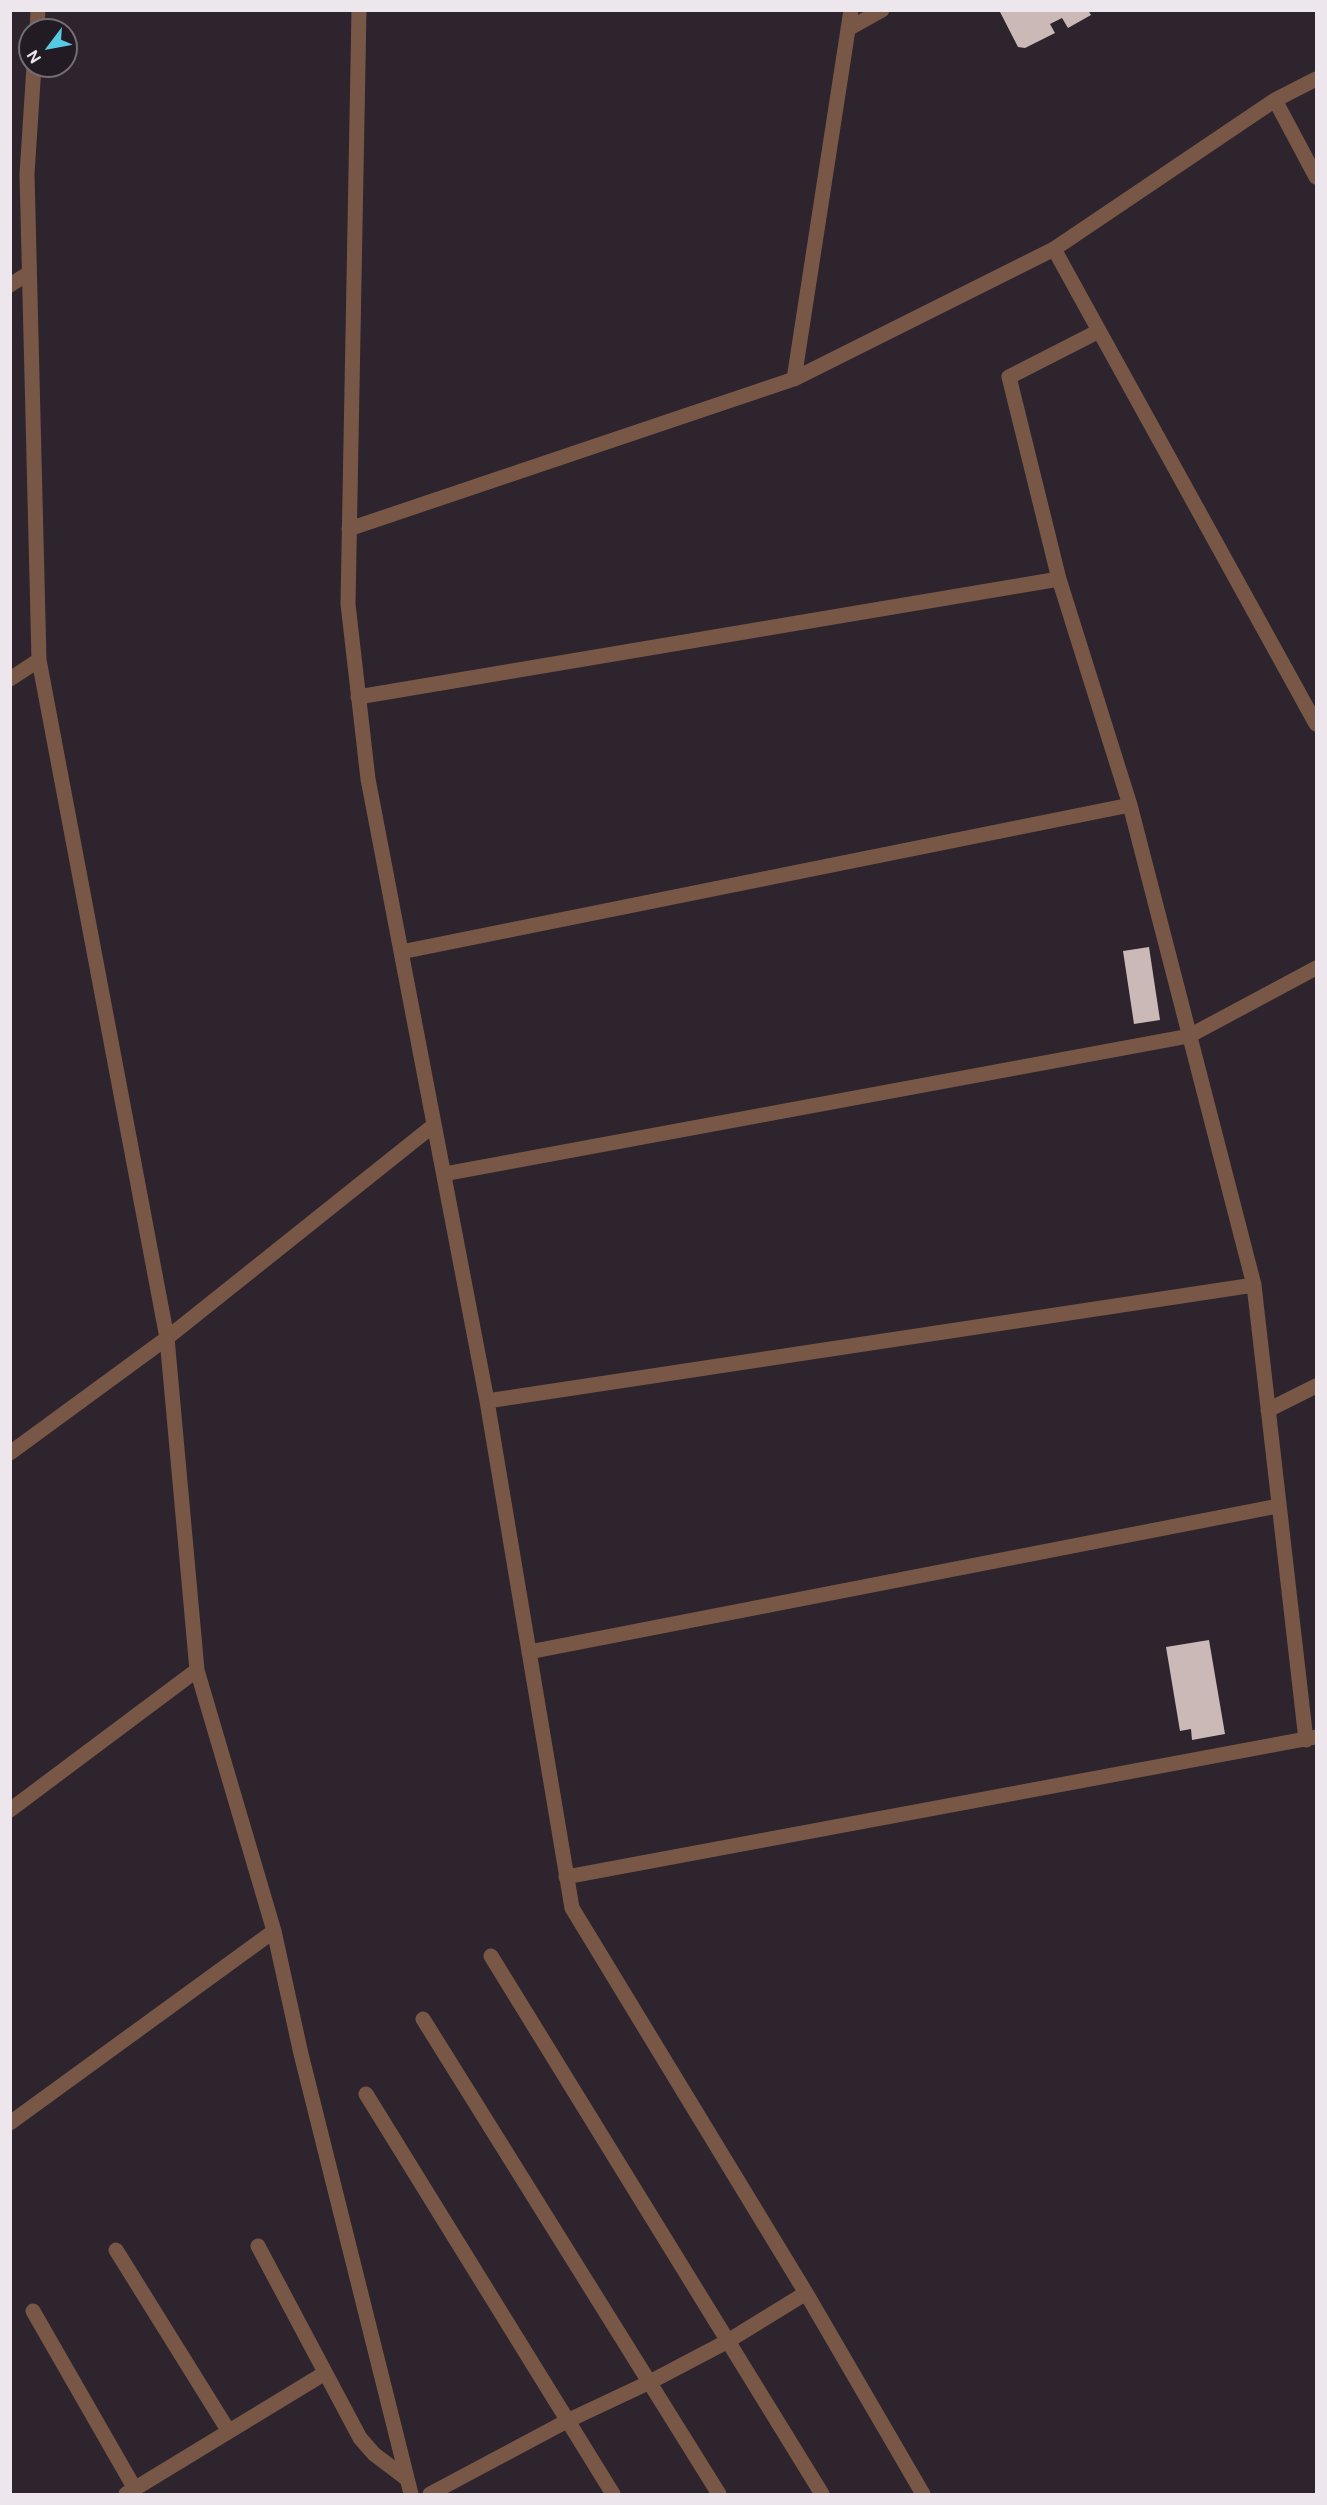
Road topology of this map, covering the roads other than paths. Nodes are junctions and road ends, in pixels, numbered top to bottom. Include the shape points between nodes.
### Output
1 (359, 10) edge
2 (851, 10) edge
3 (882, 10) edge
4 (848, 29) junction
5 (33, 78) edge
6 (1317, 79) edge
7 (1275, 100) junction
8 (1317, 177) edge
9 (1054, 249) junction
10 (29, 273) junction
11 (10, 285) edge
12 (1099, 331) junction
13 (794, 379) junction
14 (349, 529) junction
15 (1059, 579) junction
16 (39, 660) junction
17 (10, 679) edge
18 (358, 697) junction
19 (1317, 724) edge
20 (1130, 805) junction
21 (401, 952) junction
22 (1317, 968) edge
23 (1189, 1036) junction
24 (434, 1125) junction
25 (444, 1174) junction
26 (1254, 1284) junction
27 (167, 1338) junction
28 (1317, 1386) edge
29 (488, 1401) junction
30 (1268, 1410) junction
31 (10, 1454) edge
32 (1278, 1506) junction
33 (529, 1652) junction
34 (197, 1670) junction
35 (1311, 1739) edge
36 (10, 1810) edge
37 (566, 1877) junction
38 (274, 1931) junction
39 (491, 1956) dead end
40 (423, 2019) dead end
41 (366, 2094) dead end
42 (10, 2123) edge
43 (258, 2246) dead end
44 (116, 2250) dead end
45 (806, 2293) junction
46 (33, 2311) dead end
47 (728, 2341) junction
48 (325, 2373) junction
49 (650, 2382) junction
50 (567, 2421) junction
51 (228, 2430) junction
52 (409, 2487) edge
53 (130, 2492) edge
54 (430, 2494) edge
55 (613, 2494) edge
56 (719, 2494) edge
57 (822, 2494) edge
58 (923, 2494) edge

1 - 14 street
2 - 4 street
3 - 4 street
4 - 13 street
5 - 10 street via 27,174
6 - 7 street
7 - 8 street
7 - 9 street
9 - 12 street
9 - 13 street
10 - 11 street
10 - 16 street
12 - 15 street via 1009,377
12 - 19 street
13 - 14 street
14 - 18 street via 348,604
15 - 18 street
15 - 20 street
16 - 17 street
16 - 27 street
18 - 21 street via 368,779
20 - 21 street
20 - 23 street
21 - 24 street
22 - 23 street
23 - 25 street
23 - 26 street
24 - 25 street
24 - 27 street
25 - 29 street
26 - 29 street
26 - 30 street
27 - 31 street
27 - 34 street
28 - 30 street
29 - 33 street
30 - 32 street
32 - 33 street
32 - 35 street
33 - 37 street
34 - 36 street
34 - 38 street
35 - 37 street
37 - 45 street via 572,1908
38 - 42 street
38 - 52 street
39 - 47 street
40 - 49 street
41 - 50 street
43 - 48 street
44 - 51 street
45 - 47 street
45 - 58 street
46 - 53 street
47 - 49 street
47 - 57 street
48 - 51 street
48 - 52 street via 360,2438
49 - 50 street
49 - 56 street
50 - 54 street
50 - 55 street
51 - 53 street

